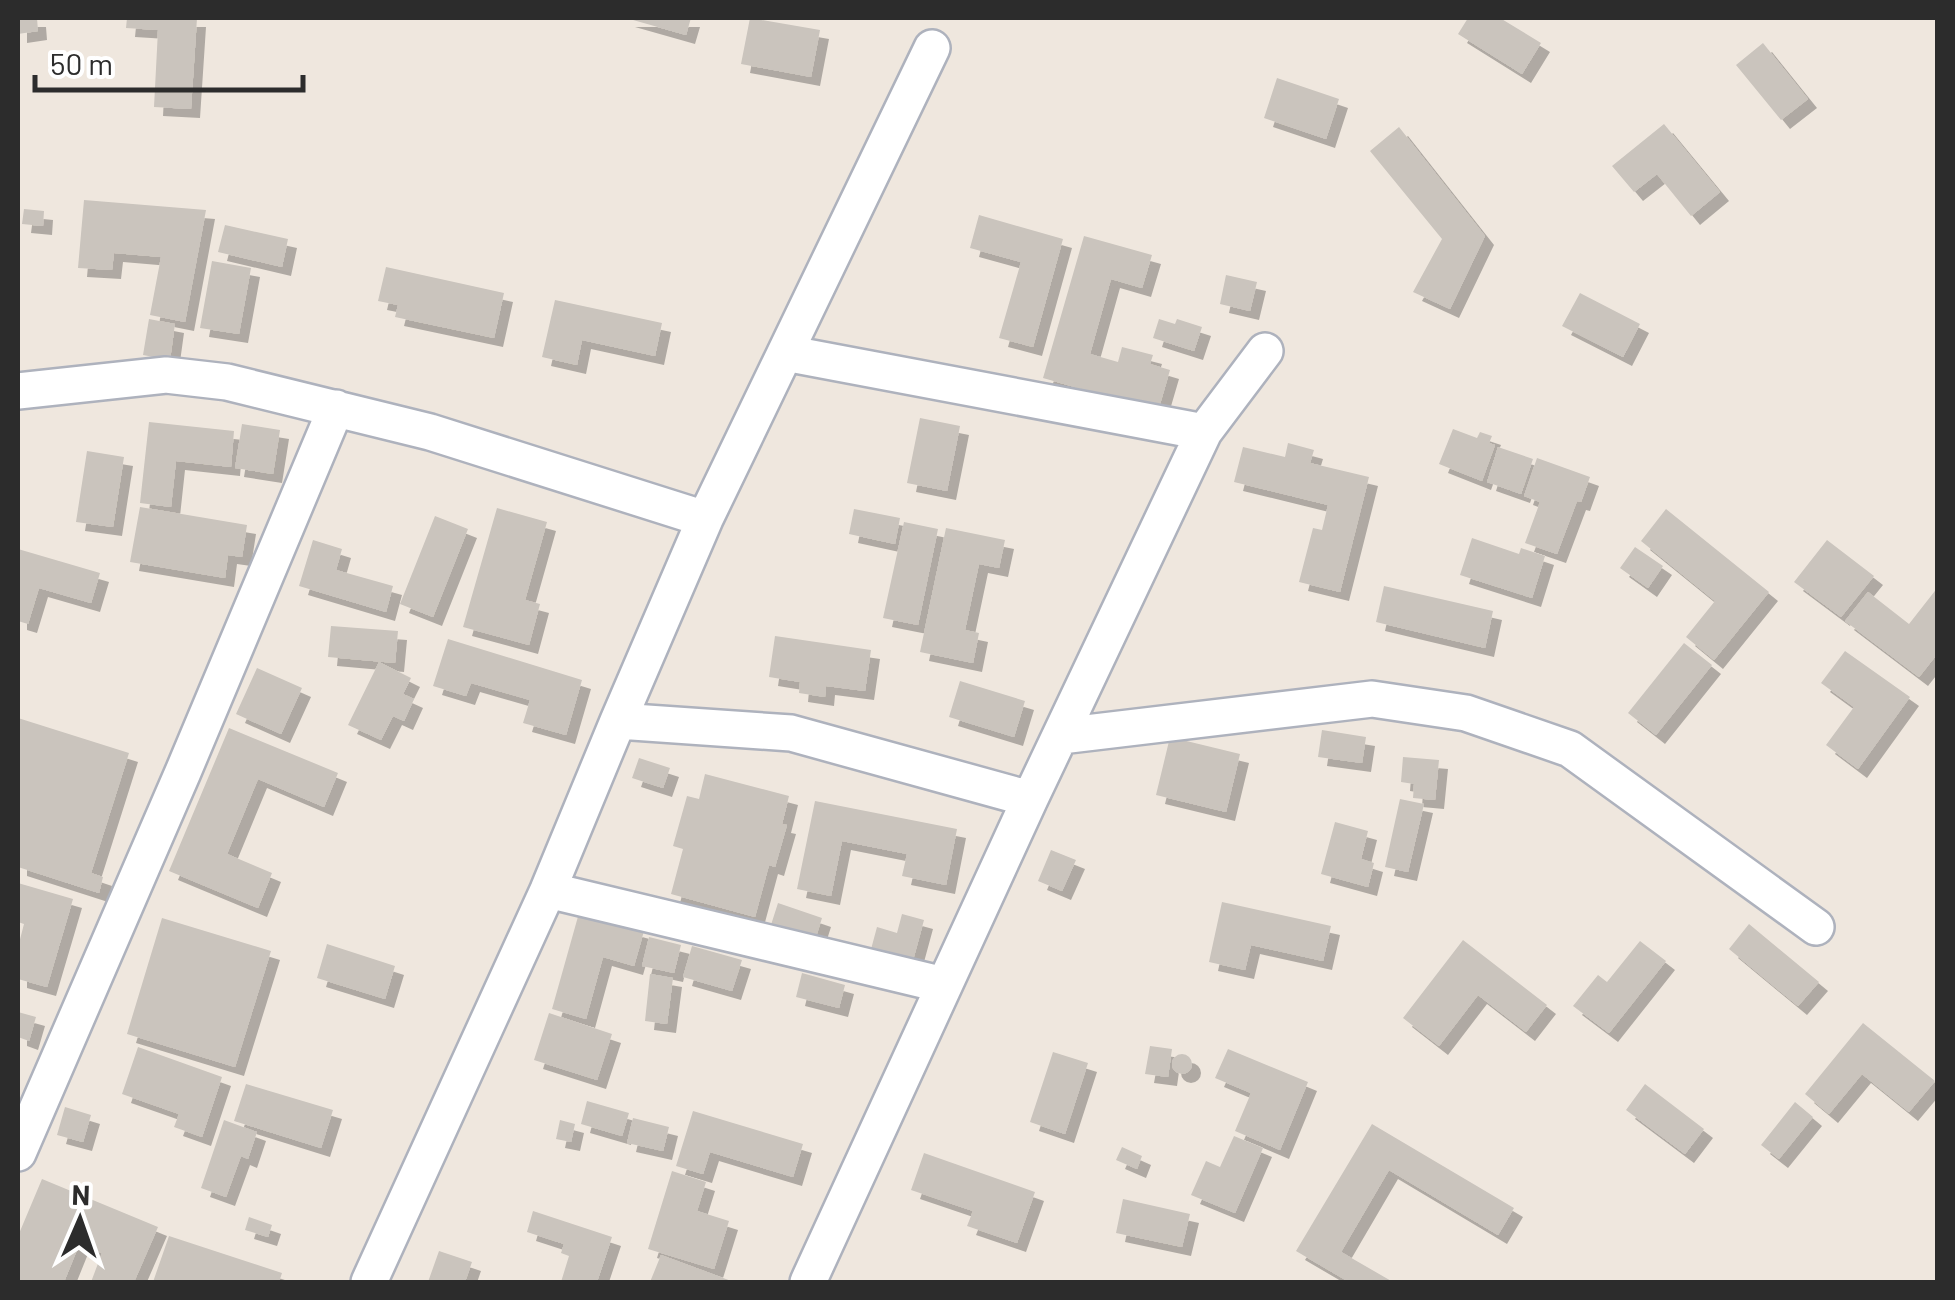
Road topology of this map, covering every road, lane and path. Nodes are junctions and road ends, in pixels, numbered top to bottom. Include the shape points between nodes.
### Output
1 (932, 48) dead end
2 (1266, 351) dead end
3 (784, 353) junction
4 (18, 391) edge
5 (336, 408) junction
6 (1204, 432) junction
7 (705, 519) junction
8 (618, 720) junction
9 (1062, 736) junction
10 (1030, 799) junction
11 (548, 890) junction
12 (1816, 926) dead end
13 (944, 985) junction
14 (18, 1153) edge
15 (368, 1282) edge
16 (808, 1282) edge

1 - 3 street
2 - 6 street
3 - 6 street
3 - 7 street
4 - 5 street via 166,376 227,382
5 - 7 street
5 - 14 street
6 - 9 street
7 - 8 street
8 - 10 street via 791,733
8 - 11 street
9 - 10 street
9 - 12 street via 1372,698 1466,713 1570,749
10 - 13 street
11 - 13 street
11 - 15 street
13 - 16 street

